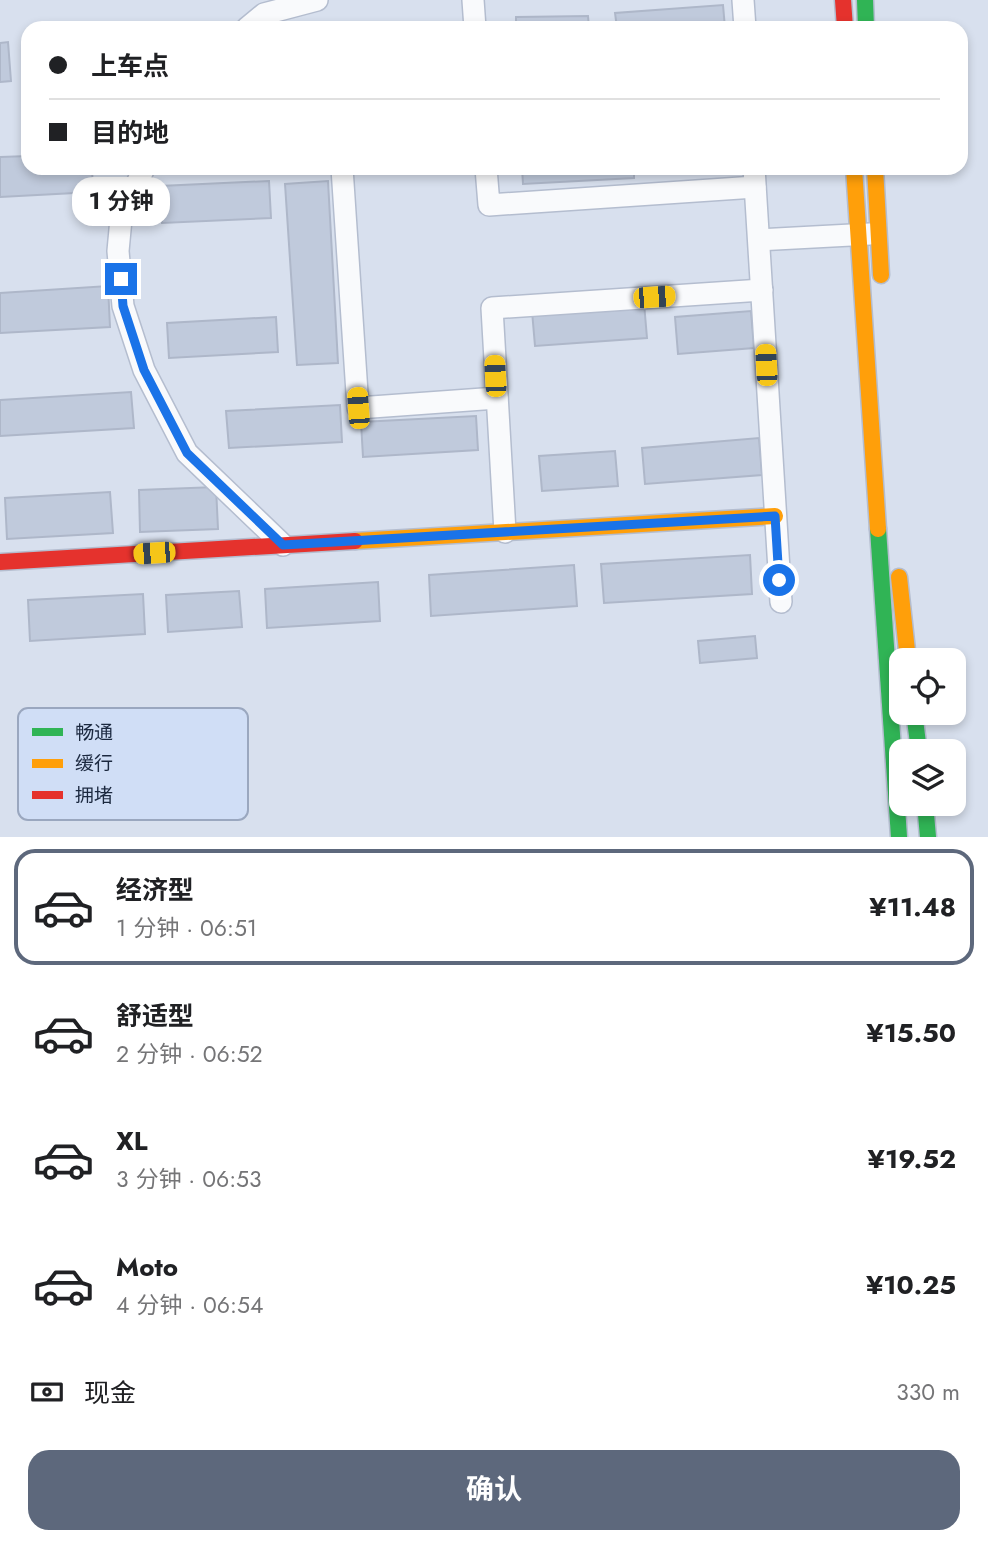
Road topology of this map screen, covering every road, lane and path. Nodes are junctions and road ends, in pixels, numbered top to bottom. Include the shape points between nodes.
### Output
1 (317, 0) edge
2 (473, 0) edge
3 (743, 0) edge
4 (843, 0) edge
5 (865, 0) edge
6 (256, 21) edge
7 (474, 21) edge
8 (744, 21) edge
9 (844, 21) edge
10 (866, 21) edge
11 (141, 175) edge
12 (342, 175) edge
13 (487, 175) edge
14 (854, 175) edge
15 (875, 175) edge
16 (755, 178) edge
17 (879, 234) junction
18 (759, 240) junction
19 (762, 290) junction
20 (882, 290) dead end
21 (497, 398) junction
22 (775, 516) junction
23 (505, 532) junction
24 (283, 545) junction
25 (0, 562) edge
26 (898, 568) dead end
27 (781, 602) dead end
28 (907, 648) edge
29 (926, 816) edge
30 (899, 837) edge
31 (928, 837) edge

1 - 6 street
2 - 7 street
3 - 8 street
4 - 9 street
5 - 10 street
11 - 24 street via 121,219 118,251 123,306 144,370 187,453
12 - 21 street via 358,408
13 - 16 street via 489,205
14 - 30 street
15 - 17 street
16 - 18 street
17 - 18 street
17 - 20 street
18 - 19 street
19 - 21 street via 492,307
19 - 22 street
21 - 23 street
22 - 23 street
22 - 27 street
23 - 24 street
24 - 25 street
26 - 28 street
29 - 31 street

